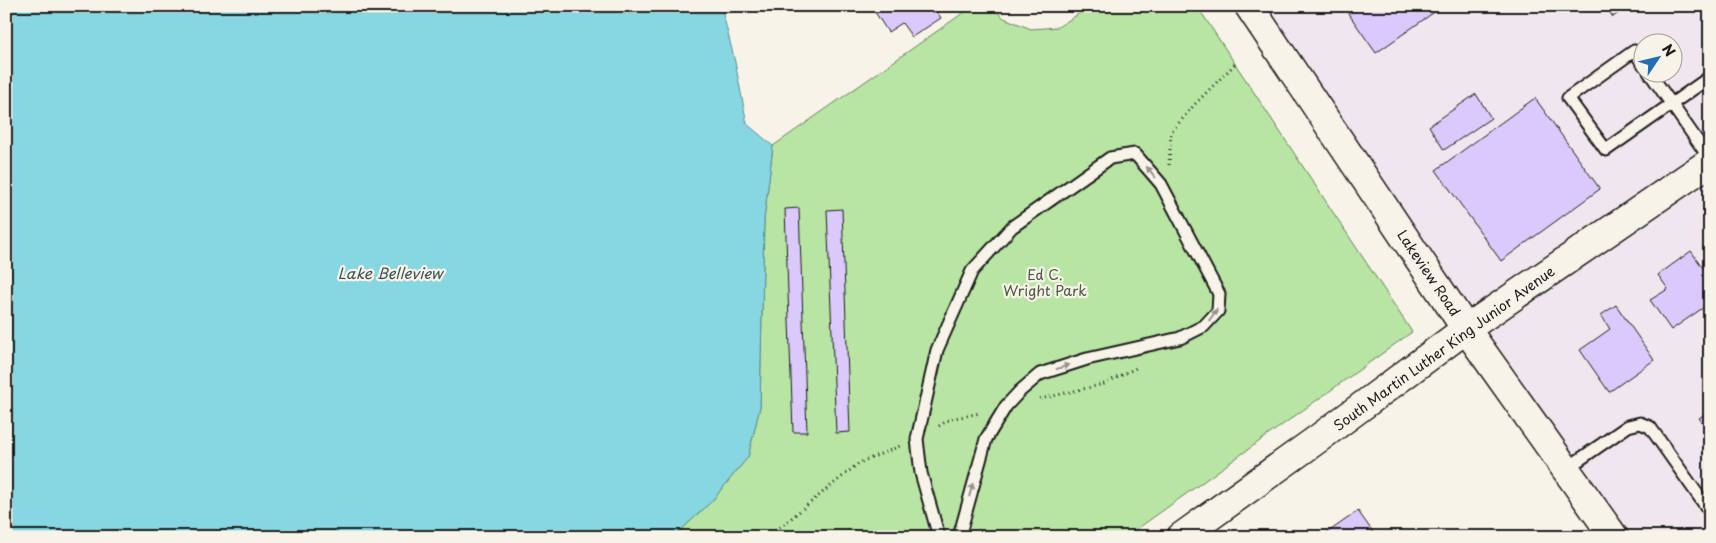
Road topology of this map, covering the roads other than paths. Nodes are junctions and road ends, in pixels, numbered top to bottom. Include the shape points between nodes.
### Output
1 (1249, 6) edge
2 (1634, 51) edge
3 (1710, 77) edge
4 (1656, 82) edge
5 (1671, 104) junction
6 (1710, 160) edge
7 (1466, 329) junction
8 (1566, 469) junction
9 (1710, 512) edge
10 (939, 537) edge
11 (959, 537) edge
12 (1181, 537) edge
13 (1614, 537) edge

1 - 7 street, Lakeview Road
2 - 5 lane via 1568,98 1606,150
3 - 5 lane
4 - 5 lane
5 - 6 lane
6 - 7 street, South Martin Luther King Junior Avenue
7 - 8 street, Lakeview Road
7 - 12 street, South Martin Luther King Junior Avenue
8 - 9 lane via 1628,426 1640,423 1650,427
8 - 13 street, Lakeview Road
11 -> 10 lane via 986,439 1006,406 1020,391 1040,374 1087,359 1180,338 1204,326 1218,311 1219,294 1206,269 1161,184 1135,154 1110,158 1012,227 972,271 937,350 917,439 921,473

